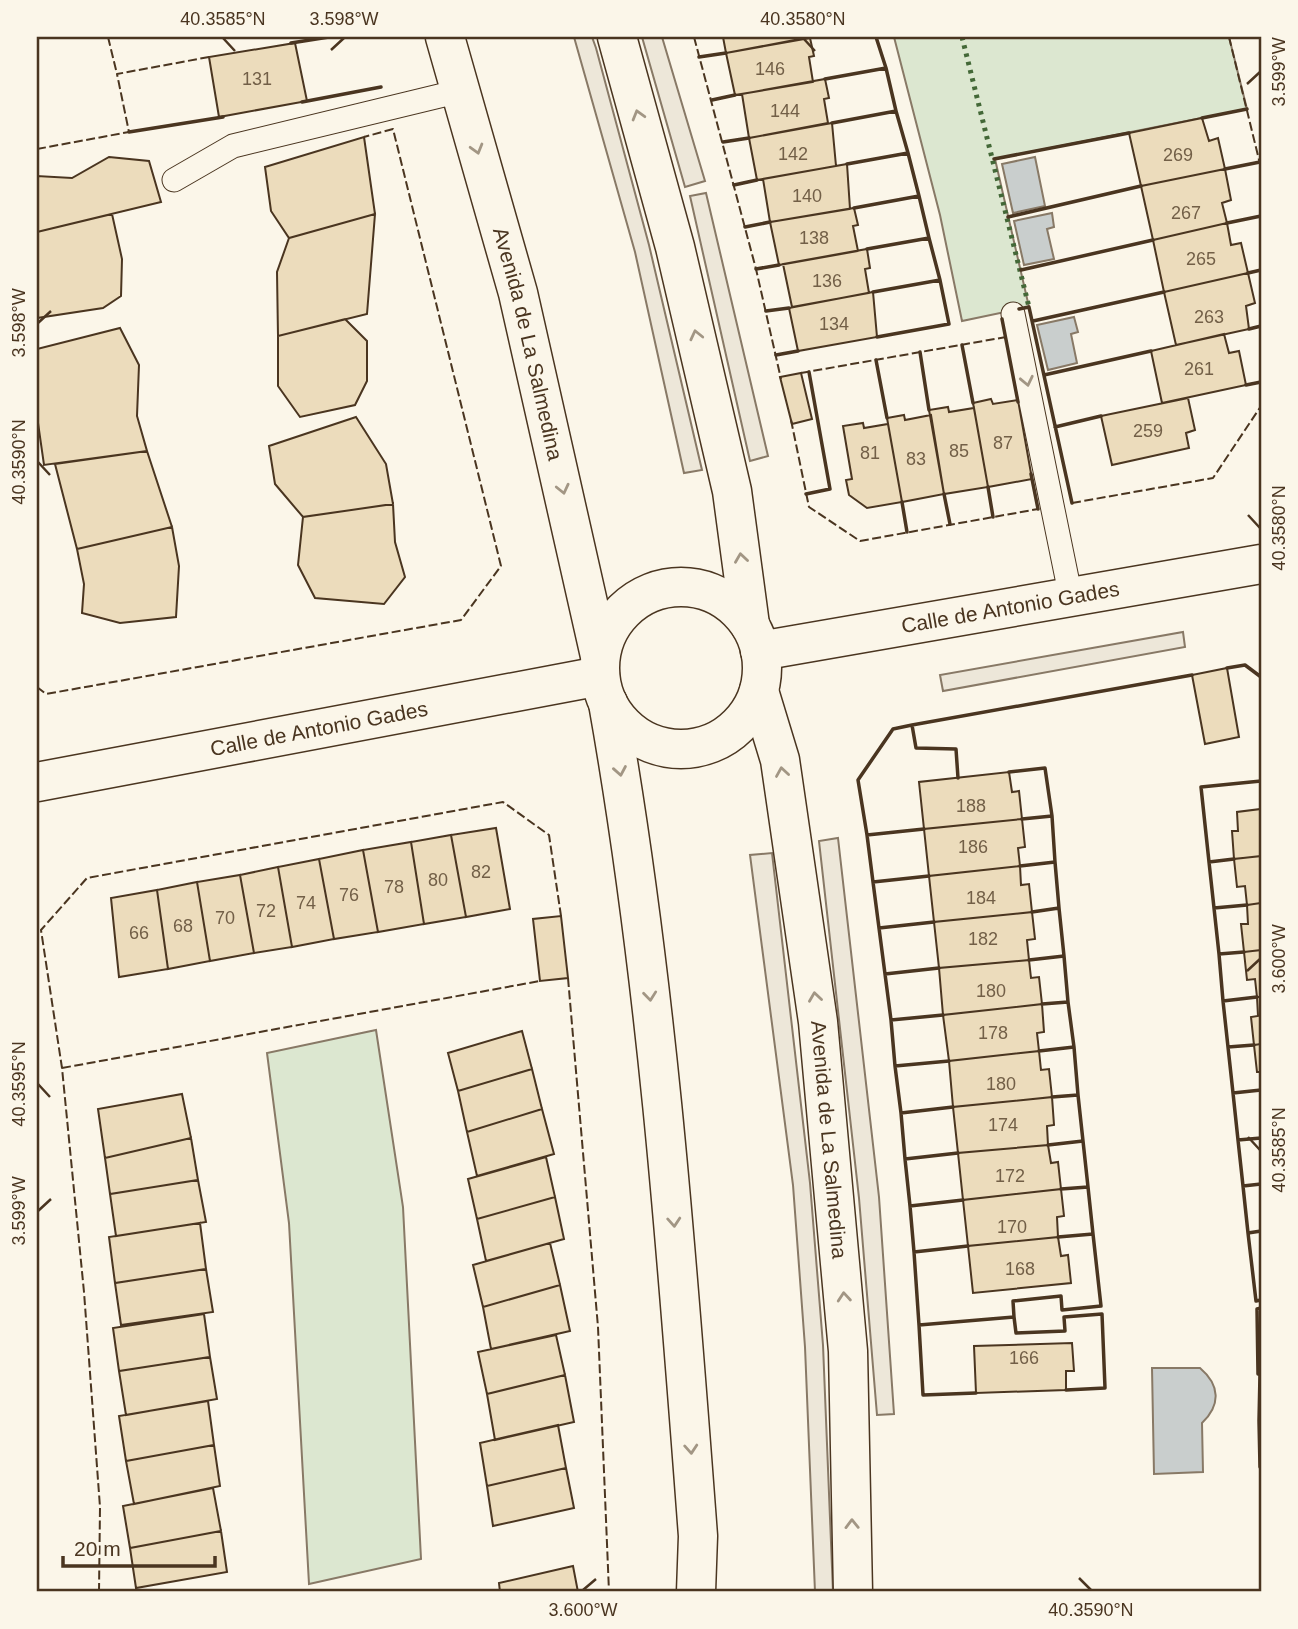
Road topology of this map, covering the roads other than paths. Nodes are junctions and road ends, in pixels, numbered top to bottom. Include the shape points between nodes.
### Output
1 (444, 37) edge
2 (617, 37) edge
3 (460, 91) junction
4 (174, 180) dead end
5 (1013, 314) dead end
6 (1261, 564) edge
7 (1071, 598) junction
8 (755, 638) junction
9 (603, 678) junction
10 (759, 691) junction
11 (37, 782) edge
12 (696, 1592) edge
13 (853, 1592) edge

1 - 3 street, Avenida de La Salmedina
8 -> 2 street via 732,491 675,247
3 - 4 lane via 233,146
3 -> 9 street, Avenida de La Salmedina via 518,293
5 -> 7 lane
6 - 7 street, Calle de Antonio Gades
7 - 8 street, Calle de Antonio Gades
8 - 9 street via 734,606 713,593 690,587 665,588 641,596 622,611 608,632
8 - 10 street via 762,671
9 - 10 street via 625,726 647,742 674,748 702,747 727,735 747,716
9 - 11 street, Calle de Antonio Gades
9 -> 12 street, Avenida de La Salmedina via 633,844 672,1185 698,1536
13 -> 10 street, Avenida de La Salmedina via 848,1351 818,1022 780,760

